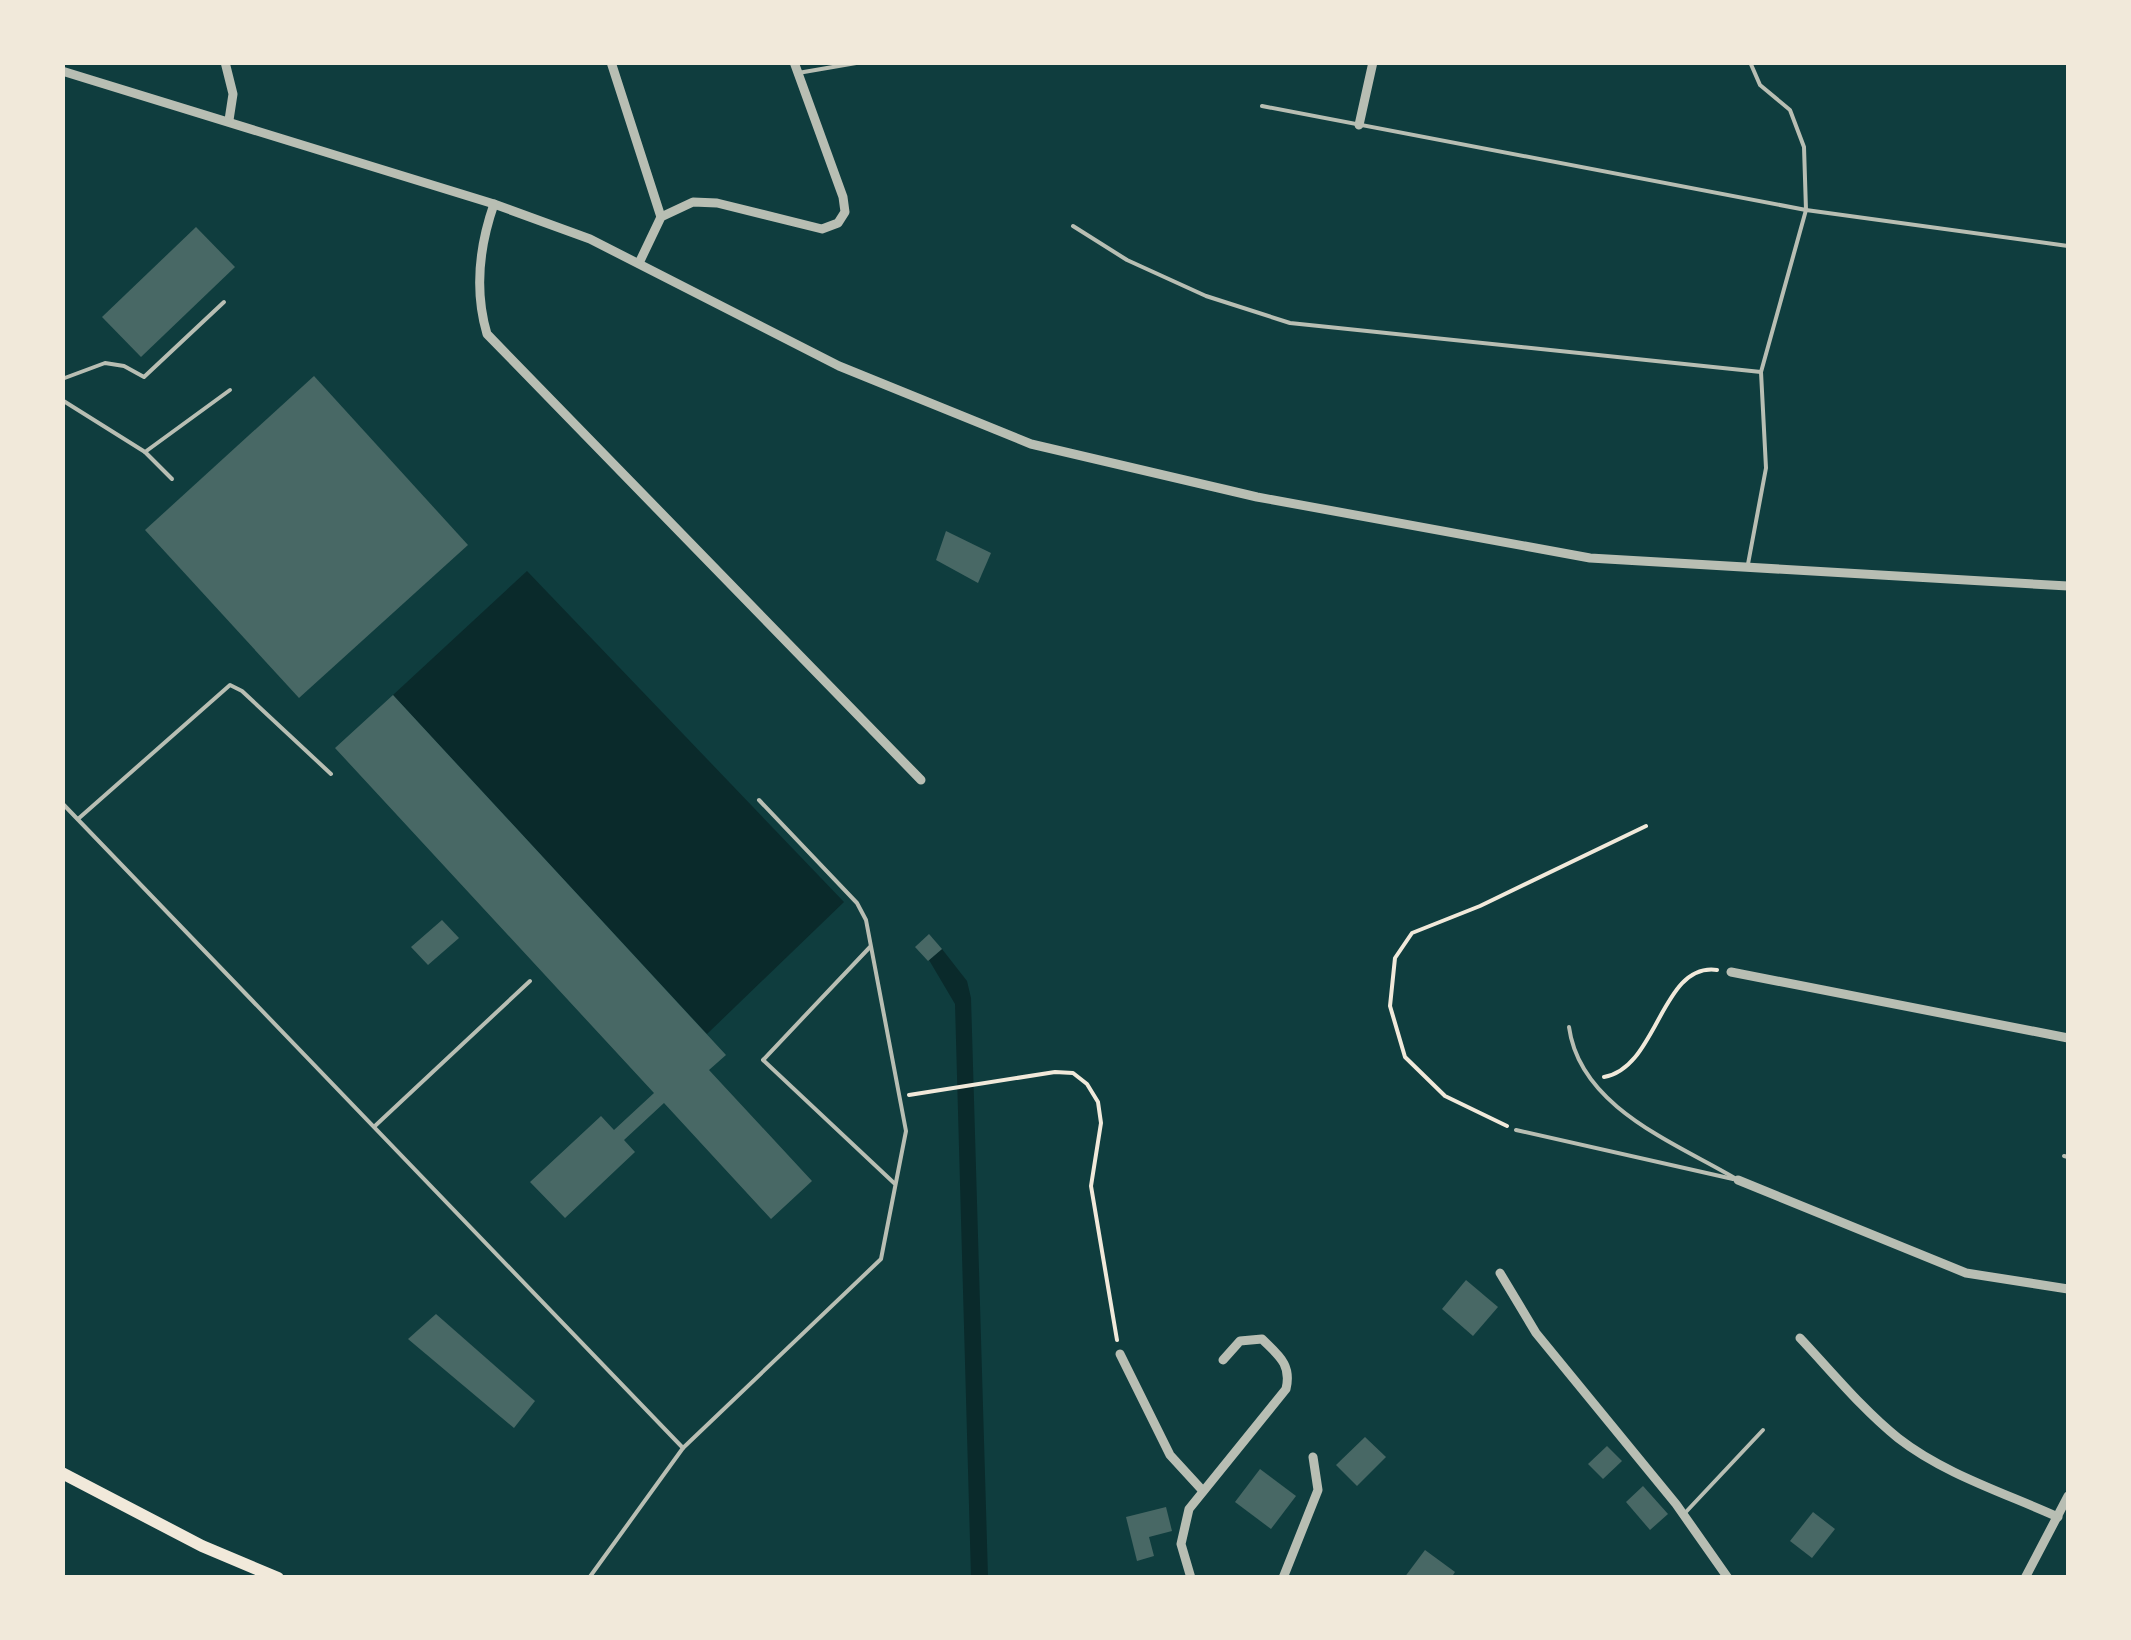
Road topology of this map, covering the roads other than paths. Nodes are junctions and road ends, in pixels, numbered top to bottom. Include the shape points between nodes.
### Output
1 (225, 62) edge
2 (611, 62) edge
3 (862, 62) edge
4 (1373, 62) edge
5 (1750, 62) edge
6 (795, 68) edge
7 (62, 71) edge
8 (1262, 106) dead end
9 (229, 120) junction
10 (1360, 125) junction
11 (494, 204) junction
12 (1806, 210) junction
13 (661, 217) junction
14 (1073, 226) dead end
15 (2068, 246) edge
16 (640, 261) junction
17 (224, 302) dead end
18 (1761, 372) junction
19 (62, 379) edge
20 (230, 390) dead end
21 (62, 400) edge
22 (145, 452) junction
23 (172, 479) dead end
24 (1748, 569) junction
25 (2068, 586) edge
26 (331, 774) dead end
27 (920, 780) dead end
28 (759, 800) dead end
29 (62, 803) edge
30 (78, 819) junction
31 (870, 947) junction
32 (1732, 972) road end
33 (530, 981) dead end
34 (1569, 1027) dead end
35 (2068, 1038) edge
36 (376, 1125) junction
37 (1516, 1130) road end
38 (1738, 1180) junction
39 (896, 1184) junction
40 (1500, 1273) dead end
41 (2068, 1288) edge
42 (1800, 1338) dead end
43 (1120, 1354) road end
44 (1223, 1360) dead end
45 (1763, 1430) dead end
46 (683, 1448) junction
47 (1314, 1457) dead end
48 (62, 1473) edge
49 (1203, 1491) junction
50 (2068, 1496) edge
51 (1683, 1515) junction
52 (2058, 1517) junction
53 (278, 1578) edge
54 (589, 1578) edge
55 (1191, 1578) edge
56 (1283, 1578) edge
57 (1728, 1578) edge
58 (2025, 1578) edge

1 - 9 street via 233,94
2 - 13 street
3 - 6 lane
4 - 10 street
5 - 12 lane via 1760,85 1790,110 1804,147
6 - 13 street via 843,197 838,223 822,229 693,202
7 - 9 street
8 - 10 lane
9 - 11 street
10 - 12 lane
11 - 16 street
11 - 27 street via 477,302 487,334
12 - 15 lane
12 - 18 lane
13 - 16 street
14 - 18 lane via 1206,296 1290,322
16 - 24 street via 839,366 1030,444 1257,497 1590,558
17 - 19 lane via 144,377 104,363
18 - 24 lane via 1766,468
20 - 22 lane
21 - 22 lane
22 - 23 lane
24 - 25 street
26 - 30 lane via 230,686
28 - 31 lane via 862,910
29 - 30 lane
30 - 36 lane
31 - 39 lane via 906,1132
31 - 39 lane via 763,1060
32 - 35 street
33 - 36 lane
34 - 38 lane via 1587,1078 1626,1114
36 - 46 lane
37 - 38 lane
38 - 41 street via 1966,1273
39 - 46 lane via 881,1258
40 - 51 street via 1536,1333
42 - 52 street via 1902,1440
43 - 49 street via 1170,1455
44 - 49 street via 1240,1342 1262,1339 1284,1360 1289,1376 1286,1389
45 - 51 lane
46 - 54 lane
47 - 56 street via 1318,1490
48 - 53 main road
49 - 55 street via 1183,1526 1183,1560
50 - 52 street
51 - 57 street
52 - 58 street

